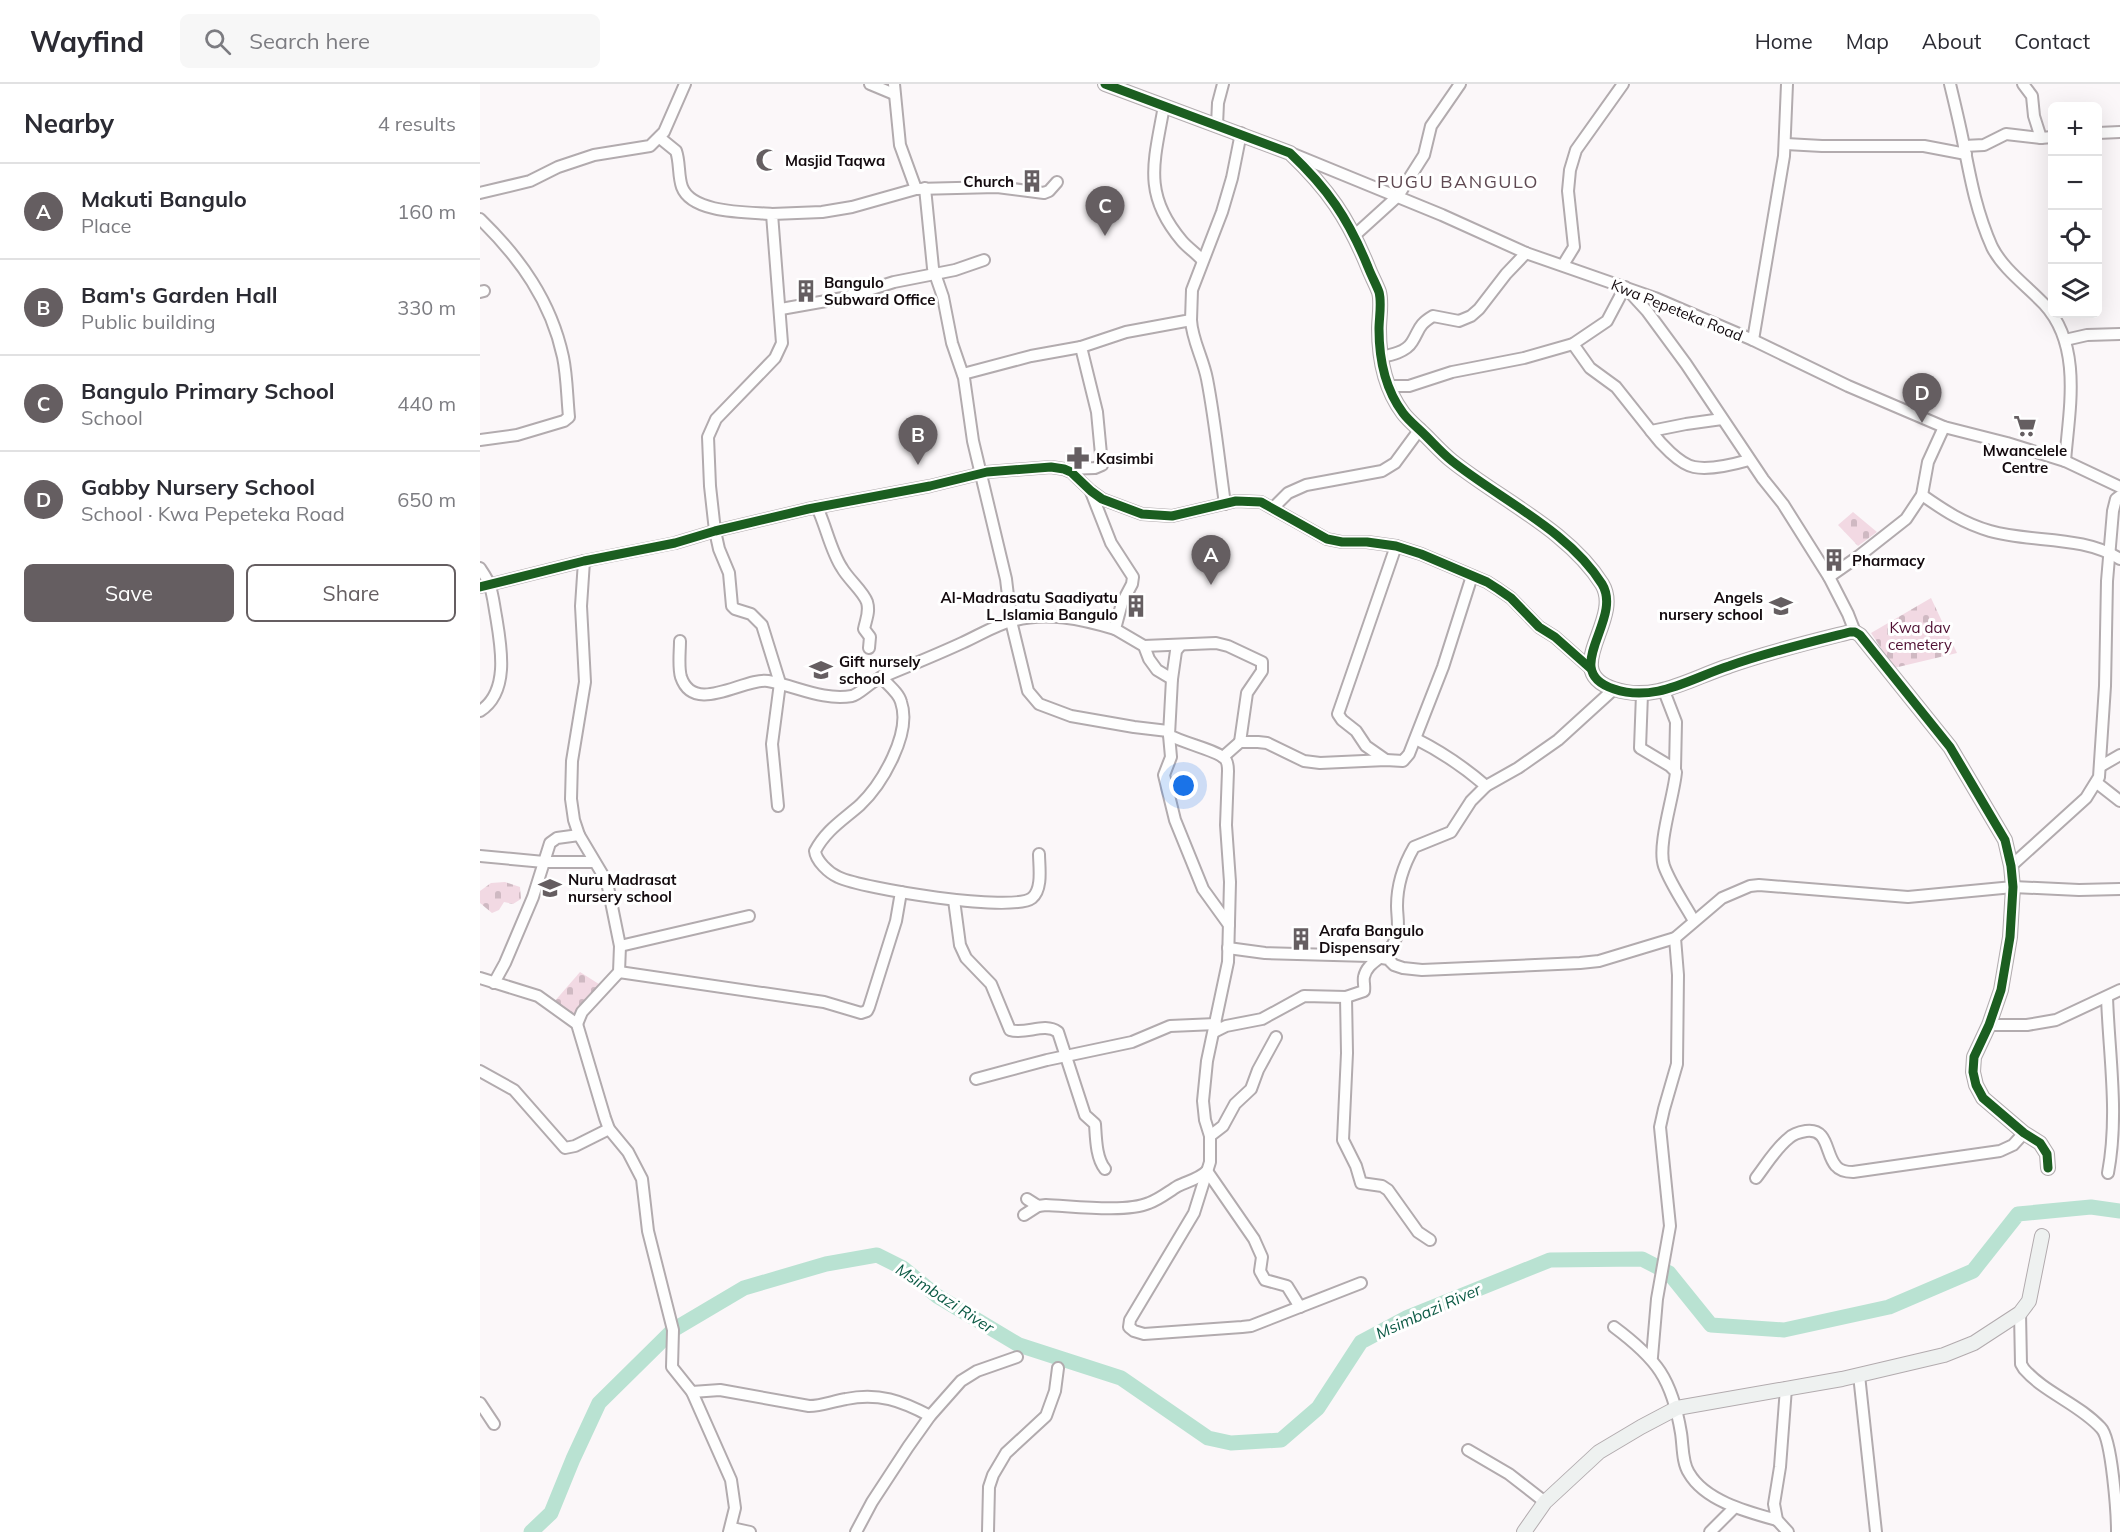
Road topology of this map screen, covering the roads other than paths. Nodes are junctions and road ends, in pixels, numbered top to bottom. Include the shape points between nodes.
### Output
1 (685, 84) edge
2 (870, 84) edge
3 (1105, 84) edge
4 (1223, 84) edge
5 (1460, 84) edge
6 (1623, 84) edge
7 (1787, 84) edge
8 (1950, 84) edge
9 (2023, 84) edge
10 (894, 89) edge
11 (1164, 106) junction
12 (1217, 125) junction
13 (2120, 132) edge
14 (1241, 133) junction
15 (2102, 133) edge
16 (2047, 137) edge
17 (660, 138) junction
18 (1786, 144) junction
19 (1965, 150) junction
20 (1290, 153) junction
21 (1057, 182) dead end
22 (920, 188) junction
23 (480, 193) edge
24 (1398, 196) junction
25 (772, 214) junction
26 (480, 219) edge
27 (1355, 235) junction
28 (1526, 253) junction
29 (984, 260) dead end
30 (1202, 260) junction
31 (1563, 265) junction
32 (934, 275) junction
33 (1625, 287) junction
34 (781, 309) junction
35 (1191, 320) junction
36 (2120, 334) edge
37 (1753, 340) junction
38 (2065, 340) junction
39 (1573, 344) junction
40 (1081, 347) junction
41 (1381, 357) junction
42 (963, 374) junction
43 (1389, 386) junction
44 (1722, 419) junction
45 (1944, 427) junction
46 (1420, 429) junction
47 (1651, 431) junction
48 (480, 440) edge
49 (1749, 460) junction
50 (2065, 461) junction
51 (1064, 469) junction
52 (980, 474) junction
53 (2120, 487) edge
54 (1090, 491) junction
55 (1922, 495) junction
56 (2120, 496) edge
57 (1225, 504) junction
58 (817, 507) junction
59 (1274, 507) junction
60 (715, 531) junction
61 (1396, 546) junction
62 (2115, 556) edge
63 (585, 561) junction
64 (480, 568) edge
65 (1472, 576) junction
66 (1829, 577) junction
67 (485, 586) edge
68 (1011, 621) junction
69 (1115, 629) junction
70 (1856, 632) junction
71 (680, 641) dead end
72 (1144, 646) junction
73 (1180, 646) junction
74 (869, 648) dead end
75 (1590, 668) junction
76 (881, 677) junction
77 (1172, 679) junction
78 (780, 683) junction
79 (1614, 690) junction
80 (1664, 691) junction
81 (1642, 694) junction
82 (480, 711) edge
83 (1169, 733) junction
84 (1416, 739) junction
85 (1240, 742) junction
86 (2120, 755) edge
87 (1223, 757) junction
88 (1386, 760) junction
89 (2101, 766) junction
90 (1675, 769) junction
91 (2097, 783) junction
92 (1486, 786) junction
93 (2120, 801) edge
94 (778, 806) dead end
95 (579, 835) junction
96 (1038, 854) dead end
97 (480, 856) edge
98 (594, 861) junction
99 (544, 862) junction
100 (2011, 866) junction
101 (2013, 887) junction
102 (2120, 889) edge
103 (901, 892) junction
104 (954, 900) junction
105 (749, 916) dead end
106 (1694, 921) junction
107 (1229, 925) junction
108 (1675, 938) junction
109 (621, 946) junction
110 (1228, 948) junction
111 (1381, 957) junction
112 (619, 972) junction
113 (480, 978) edge
114 (494, 983) junction
115 (2120, 990) edge
116 (2108, 996) junction
117 (1346, 997) junction
118 (577, 1024) junction
119 (1989, 1025) junction
120 (1215, 1028) junction
121 (1276, 1037) dead end
122 (2116, 1049) edge
123 (1066, 1055) junction
124 (480, 1071) edge
125 (976, 1079) dead end
126 (609, 1129) junction
127 (2024, 1133) junction
128 (1210, 1136) junction
129 (2048, 1168) dead end
130 (1105, 1169) dead end
131 (1207, 1171) junction
132 (2108, 1173) dead end
133 (1756, 1178) dead end
134 (1027, 1199) dead end
135 (1038, 1206) junction
136 (1024, 1215) dead end
137 (2042, 1236) dead end
138 (1430, 1240) dead end
139 (1361, 1283) dead end
140 (1300, 1307) junction
141 (2020, 1312) junction
142 (1614, 1327) dead end
143 (1017, 1357) dead end
144 (1652, 1357) junction
145 (1058, 1368) dead end
146 (1859, 1375) junction
147 (1786, 1388) junction
148 (692, 1392) junction
149 (480, 1403) edge
150 (1677, 1408) junction
151 (930, 1416) junction
152 (494, 1424) dead end
153 (1468, 1450) dead end
154 (1545, 1502) junction
155 (1734, 1508) junction
156 (2118, 1509) edge
157 (1777, 1520) junction
158 (730, 1530) edge
159 (750, 1532) edge
160 (856, 1532) edge
161 (988, 1532) edge
162 (1524, 1532) edge
163 (1710, 1532) edge
164 (1788, 1532) edge
165 (1876, 1532) edge
166 (2117, 1532) edge

1 - 17 street
2 - 10 street
3 - 11 street
4 - 12 street
5 - 24 street via 1431,126 1424,155
6 - 31 street via 1576,150 1568,192 1574,248
7 - 18 street
8 - 19 street
9 - 16 street via 2032,96 2034,116
10 - 22 street via 900,145
11 - 12 street
11 - 30 street via 1155,156 1156,199 1178,236
12 - 14 street
13 - 15 street
14 - 20 street
14 - 30 street via 1233,178
16 - 19 street via 2006,134
17 - 23 street via 648,148 594,155 530,181
17 - 25 street via 674,147 681,186 696,202 715,209
18 - 19 street
18 - 37 street
19 - 38 street via 1976,206 1994,249 2046,305
20 - 24 street, Kwa Pepeteka Road
20 - 27 street via 1339,208
21 - 22 street via 1044,193 997,187
22 - 25 street via 852,207
22 - 32 street
24 - 27 street
24 - 28 street, Kwa Pepeteka Road
25 - 34 street
26 - 48 street via 515,255 544,302 562,354 569,417 517,435
27 - 41 street via 1379,293
28 - 31 street, Kwa Pepeteka Road
28 - 41 street via 1471,316 1459,321 1433,316 1419,327 1407,348
29 - 32 street
30 - 35 street via 1192,290
31 - 33 street, Kwa Pepeteka Road
32 - 34 street
32 - 42 street
33 - 37 street, Kwa Pepeteka Road
33 - 39 street via 1607,321
33 - 44 street via 1672,344
34 - 60 street via 783,336 775,358 710,428
35 - 40 street via 1126,332
35 - 57 street via 1206,376
36 - 38 street
37 - 45 street, Kwa Pepeteka Road
38 - 50 street via 2071,386
39 - 43 street via 1409,386
39 - 47 street via 1590,368 1616,387
40 - 42 street
40 - 51 street via 1097,412 1102,465
41 - 43 street
42 - 52 street
43 - 46 street via 1404,414
44 - 47 street
44 - 49 street
45 - 50 street, Kwa Pepeteka Road
45 - 55 street via 1928,462
46 - 59 street via 1395,463 1382,471 1306,485 1288,493
46 - 75 street via 1450,460 1571,548 1601,582 1607,603
47 - 49 street via 1692,467
49 - 66 street via 1783,504
50 - 53 street, Kwa Pepeteka Road
51 - 52 street
51 - 54 street
52 - 58 street
52 - 68 street via 1006,579
54 - 57 street via 1142,514 1172,516
54 - 69 street via 1111,543 1132,577
55 - 62 street via 1954,517 1992,532 2101,548
55 - 66 street via 1906,519
56 - 62 street via 2113,511
57 - 59 street via 1247,500
58 - 60 street
58 - 74 street via 835,556 866,599 868,619 864,629 870,638
59 - 61 street via 1328,539
60 - 63 street
60 - 78 street via 729,573 733,608 751,614 762,625
61 - 65 street
61 - 88 street via 1338,714 1356,730 1366,746
62 - 89 street via 2106,596
63 - 67 street
63 - 95 street via 581,606 585,682 571,789
64 - 67 street
65 - 75 street via 1511,598 1539,627
65 - 84 street
66 - 70 street
67 - 82 street via 498,632 500,674 490,705
68 - 69 street via 1044,616 1075,618
68 - 76 street
68 - 83 street via 1028,691 1039,704 1071,716
69 - 72 street
70 - 80 street via 1729,665
70 - 100 street via 1950,747 2005,840
71 - 78 street via 681,678 693,691 715,693 762,680
72 - 73 street
72 - 77 street via 1157,670
73 - 77 street
73 - 85 street via 1216,643 1262,662 1262,670 1247,693
75 - 79 street via 1592,675
76 - 78 street via 855,696 813,694
76 - 103 street via 901,699 904,714 897,749 874,790 826,834 814,854 839,877
77 - 83 street
78 - 94 street via 772,744
79 - 81 street
79 - 92 street via 1544,751
80 - 81 street
80 - 90 street via 1676,722
81 - 90 street via 1640,748
83 - 87 street
83 - 107 street via 1171,758 1164,775 1175,820 1203,889
84 - 88 street via 1403,761
84 - 92 street via 1449,757
85 - 87 street
85 - 88 street via 1267,743 1304,761 1320,763
86 - 89 street
87 - 107 street via 1228,771
89 - 91 street
90 - 106 street via 1663,858
91 - 93 street
91 - 100 street via 2086,798
92 - 111 street via 1451,832 1419,845 1410,854 1401,874 1397,899 1398,932 1390,950
95 - 98 street
95 - 99 street via 552,841
96 - 104 street via 1038,888 1031,899 1013,903
97 - 99 street
98 - 99 street
98 - 109 street via 607,882
99 - 114 street via 533,897
100 - 101 street
101 - 102 street
101 - 106 street via 1908,897 1759,885 1722,898
101 - 119 street via 2009,947
103 - 104 street
103 - 112 street via 896,921 867,1011 861,1013 824,1002
104 - 123 street via 960,945 966,958 991,984 1010,1030 1055,1029
105 - 109 street
106 - 108 street
107 - 110 street
108 - 111 street via 1580,963 1422,970 1403,968
108 - 144 street via 1677,1064 1660,1127 1670,1226
109 - 112 street
110 - 111 street
110 - 120 street
111 - 117 street via 1364,977 1364,991
112 - 118 street via 582,1012
113 - 114 street
114 - 118 street via 538,996
115 - 116 street
116 - 119 street via 2056,1020
116 - 122 street
117 - 120 street via 1304,996 1262,1019
117 - 138 street via 1345,1145 1361,1183 1388,1190 1418,1232
118 - 126 street
119 - 127 street via 1974,1057 1976,1085 1983,1098
120 - 123 street via 1170,1026 1132,1042
120 - 128 street via 1203,1101
121 - 128 street via 1251,1089
122 - 132 street via 2114,1140
123 - 125 street
123 - 130 street via 1085,1115 1095,1124 1097,1148
124 - 126 street via 514,1090 565,1148
126 - 148 street via 639,1171 648,1231 673,1330 672,1367
127 - 129 street via 2040,1143 2047,1154
127 - 133 street via 2000,1151 1853,1172 1835,1166 1819,1133 1804,1131 1790,1136
128 - 131 street
131 - 135 street via 1146,1204 1106,1208
131 - 140 street via 1254,1239 1262,1257 1262,1277 1287,1286
131 - 140 street via 1194,1213 1130,1320 1131,1329 1144,1334 1242,1328
134 - 135 street
135 - 136 street
137 - 141 street via 2029,1301
139 - 140 street
141 - 146 street via 1974,1342 1944,1355
141 - 156 street via 2021,1364 2104,1432
142 - 144 street
143 - 151 street via 976,1371 961,1381
144 - 150 street
145 - 161 street via 1046,1416 1006,1453 993,1475
146 - 147 street
146 - 165 street
147 - 150 street
147 - 157 street via 1774,1504
148 - 151 street via 720,1390 808,1406 850,1398 887,1398
148 - 158 street via 731,1480 735,1508
149 - 152 street
150 - 154 street via 1599,1452
150 - 155 street via 1687,1472 1695,1482
151 - 160 street
153 - 154 street via 1509,1474
154 - 162 street
155 - 157 street
155 - 163 street
156 - 166 street
157 - 164 street
158 - 159 street

